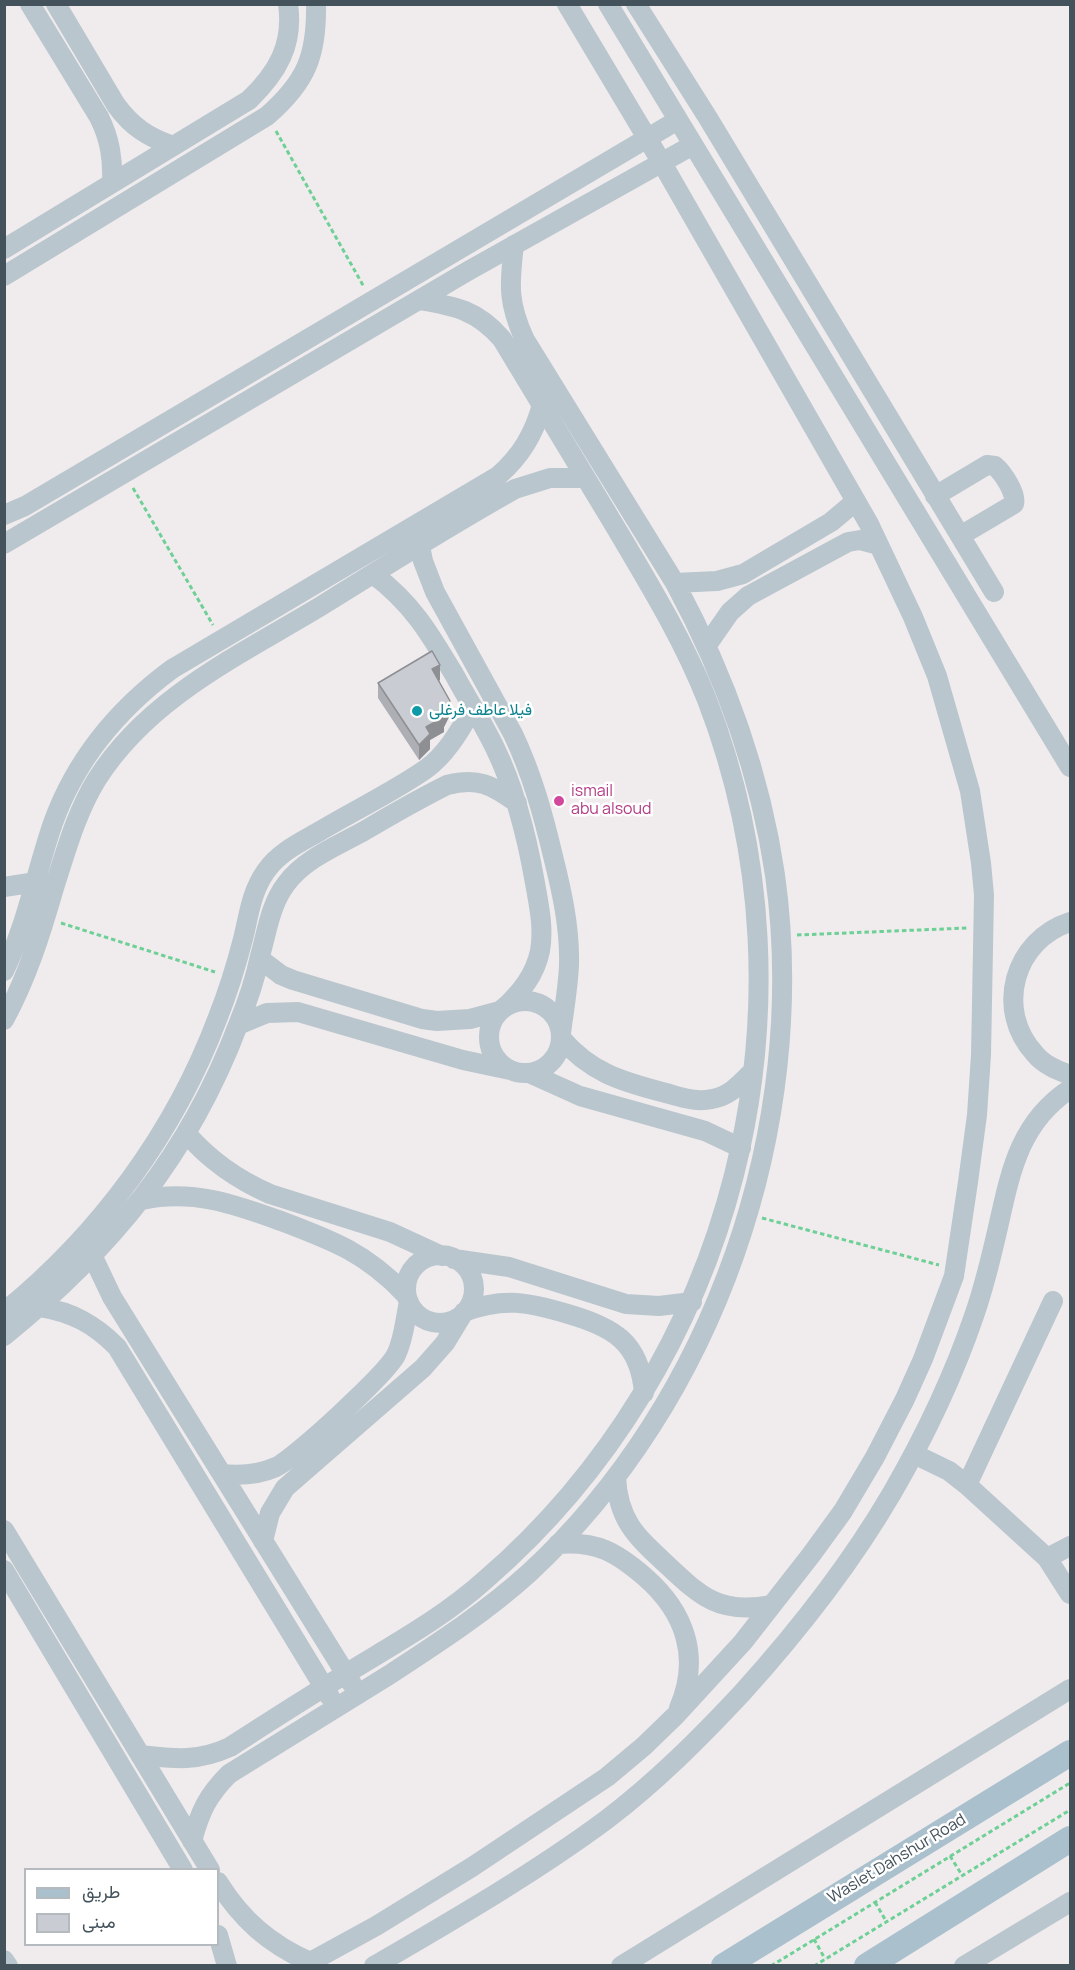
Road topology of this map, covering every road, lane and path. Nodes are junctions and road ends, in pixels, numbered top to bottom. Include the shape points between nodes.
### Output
1 (30, 4) edge
2 (56, 4) edge
3 (288, 4) edge
4 (316, 4) edge
5 (567, 4) edge
6 (608, 4) edge
7 (636, 4) edge
8 (274, 73) junction
9 (296, 88) junction
10 (267, 116) junction
11 (708, 118) junction
12 (685, 132) junction
13 (647, 138) junction
14 (173, 146) junction
15 (662, 163) junction
16 (112, 183) junction
17 (514, 245) junction
18 (4, 249) edge
19 (4, 276) edge
20 (419, 300) junction
21 (372, 301) junction
22 (542, 405) junction
23 (125, 473) junction
24 (586, 478) junction
25 (935, 496) junction
26 (856, 501) junction
27 (4, 515) edge
28 (960, 536) junction
29 (4, 544) edge
30 (879, 545) junction
31 (420, 546) junction
32 (373, 574) junction
33 (675, 583) junction
34 (994, 592) dead end
35 (221, 640) junction
36 (707, 645) junction
37 (473, 708) junction
38 (1071, 767) edge
39 (517, 803) junction
40 (36, 882) junction
41 (4, 887) edge
42 (45, 918) junction
43 (1071, 922) edge
44 (984, 928) junction
45 (781, 936) junction
46 (260, 959) junction
47 (6, 962) edge
48 (232, 977) junction
49 (983, 994) junction
50 (1012, 995) junction
51 (502, 1010) junction
52 (4, 1020) edge
53 (238, 1025) junction
54 (561, 1035) junction
55 (520, 1071) junction
56 (753, 1071) junction
57 (1071, 1075) edge
58 (1071, 1089) edge
59 (186, 1134) junction
60 (741, 1148) junction
61 (142, 1200) junction
62 (747, 1214) junction
63 (93, 1257) junction
64 (448, 1257) junction
65 (955, 1269) junction
66 (408, 1298) junction
67 (1053, 1301) dead end
68 (692, 1302) junction
69 (40, 1307) junction
70 (4, 1312) edge
71 (463, 1314) junction
72 (4, 1336) edge
73 (644, 1393) junction
74 (914, 1454) junction
75 (222, 1474) junction
76 (616, 1478) junction
77 (968, 1485) junction
78 (4, 1530) edge
79 (264, 1541) junction
80 (558, 1544) junction
81 (1071, 1546) edge
82 (1047, 1558) junction
83 (4, 1570) edge
84 (1071, 1594) edge
85 (771, 1605) junction
86 (345, 1674) junction
87 (324, 1687) junction
88 (1071, 1689) edge
89 (358, 1694) junction
90 (336, 1708) junction
91 (676, 1715) junction
92 (1071, 1753) edge
93 (140, 1755) junction
94 (1071, 1783) edge
95 (1071, 1810) edge
96 (1071, 1839) edge
97 (192, 1841) junction
98 (950, 1856) junction
99 (182, 1868) edge
100 (209, 1868) edge
101 (962, 1876) junction
102 (219, 1884) edge
103 (875, 1902) junction
104 (1071, 1902) edge
105 (886, 1922) junction
106 (219, 1939) edge
107 (814, 1939) junction
108 (825, 1959) junction
109 (4, 1960) edge
110 (307, 1964) edge
111 (8, 1965) edge
112 (226, 1965) edge
113 (374, 1965) edge
114 (621, 1965) edge
115 (724, 1965) edge
116 (771, 1965) edge
117 (814, 1965) edge
118 (867, 1965) edge
119 (964, 1965) edge

1 - 16 street via 107,133
2 - 14 street via 126,119 140,131
3 - 8 street via 287,40
4 - 9 street via 312,55
5 - 13 street
6 - 12 street
7 - 11 street
8 - 9 street
8 - 14 street via 249,100
9 - 10 street
10 - 19 street
10 - 21 path
11 - 12 street
11 - 25 street
12 - 13 street
12 - 15 street
12 - 38 street
13 - 15 street
13 - 21 street
14 - 16 street
15 - 17 street
15 - 26 street
16 - 18 street
17 - 20 street
17 - 33 street via 510,293 525,340
20 - 22 street via 466,310 492,327
20 - 23 street
21 - 27 street
22 - 24 street
22 - 35 street via 522,452 498,476
23 - 29 street
23 - 35 path
24 - 31 street via 550,478 515,489
24 - 56 street via 674,625 708,702 733,781 747,842 755,904 759,987
25 - 28 street
25 - 28 street via 987,465 1000,471 1015,497 1014,504
26 - 30 street
26 - 33 street via 831,522 743,574 711,582
28 - 34 street
30 - 36 street via 861,540 848,542 748,596 730,612
30 - 44 street via 937,676 970,791 982,874
31 - 32 street
31 - 54 street via 435,592 513,734 540,804 562,895 568,940
32 - 37 street via 417,616
32 - 42 street via 180,692 134,732 97,780 82,807
33 - 36 street
35 - 40 street via 152,684 99,737 62,802
36 - 45 street via 752,768 775,876
37 - 39 street via 495,748
37 - 48 street via 447,749 426,769 286,851 266,870 253,894
39 - 46 street via 485,783 447,785 306,864 278,897
39 - 51 street via 542,921 542,938 530,977
40 - 41 street
40 - 47 street via 23,927
42 - 48 path
42 - 52 street via 27,971
43 - 50 street via 1036,942 1024,957
44 - 45 path
44 - 49 street
45 - 62 street via 777,1077
46 - 51 street via 293,981 422,1019 454,1022
46 - 53 street
48 - 70 street via 194,1073 142,1163 91,1228
49 - 50 street
49 - 65 street via 977,1115
50 - 57 street via 1022,1037 1053,1069
51 - 54 street via 524,1001 544,1006 558,1023
51 - 55 street via 493,1020 490,1043 501,1063
53 - 55 street via 267,1013 298,1012 464,1060
53 - 59 street
54 - 55 street via 551,1061 541,1069
54 - 56 street via 588,1064 610,1076 689,1099 725,1095
55 - 60 street via 580,1096 705,1131
56 - 60 street
58 - 74 street via 1053,1100 1024,1140 1008,1182 976,1311
59 - 61 street
59 - 64 street via 211,1158 254,1187 390,1232
60 - 68 street via 720,1226
61 - 63 street
61 - 66 street via 196,1196 238,1205 332,1240 379,1270
62 - 65 path
62 - 76 street via 699,1342 664,1408
63 - 69 street
63 - 75 street via 112,1298
64 - 66 street via 426,1258 418,1263 408,1279
64 - 68 street via 509,1267 626,1304
64 - 71 street via 462,1264 472,1280 472,1299
65 - 85 street via 923,1359 875,1456 843,1511
66 - 71 street via 417,1314 435,1323
66 - 75 street via 400,1346 388,1366 290,1459 265,1472
67 - 77 street
68 - 73 street
69 - 72 street
69 - 87 street via 74,1315 117,1347
71 - 73 street via 492,1304 522,1302 596,1322 621,1338 631,1350 643,1378
71 - 79 street via 423,1368 285,1488 270,1513
73 - 86 street via 587,1475 521,1548 446,1612
74 - 77 street
74 - 113 street via 865,1535 804,1621 695,1744 606,1820 495,1893
75 - 79 street
76 - 80 street
76 - 85 street via 627,1524 695,1592 740,1608
77 - 82 street
78 - 93 street
79 - 86 street
80 - 89 street via 459,1630
80 - 91 street via 594,1545 611,1551 658,1588 673,1606 683,1627 689,1672
81 - 82 street
82 - 84 street
83 - 99 street
85 - 91 street
86 - 87 street
86 - 89 street
87 - 90 street
87 - 93 street via 215,1754 182,1760
88 - 114 street
89 - 90 street
90 - 97 street via 218,1785 201,1811
91 - 110 street via 607,1777 567,1804 376,1926
92 - 115 main road, Waslet Dahshur Road
93 - 97 street
94 - 98 path
95 - 101 path
96 - 118 main road
97 - 100 street
98 - 101 path
98 - 103 path
101 - 105 path
102 - 110 street via 258,1932
103 - 105 path
103 - 107 path
104 - 119 street
105 - 108 path
106 - 112 street
107 - 108 path
107 - 116 path
108 - 117 path
109 - 111 street

